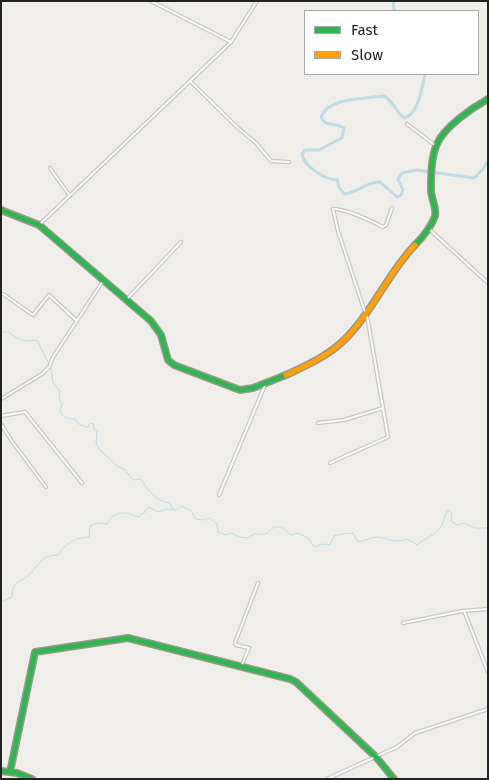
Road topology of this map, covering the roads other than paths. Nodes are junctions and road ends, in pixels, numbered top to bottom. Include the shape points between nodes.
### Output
1 (151, 1) edge
2 (257, 1) edge
3 (231, 42) junction
4 (190, 81) junction
5 (488, 99) edge
6 (407, 124) dead end
7 (436, 146) junction
8 (289, 162) dead end
9 (50, 168) dead end
10 (70, 196) junction
11 (392, 208) dead end
12 (1, 210) edge
13 (38, 225) junction
14 (429, 229) junction
15 (181, 242) dead end
16 (103, 281) junction
17 (488, 283) edge
18 (3, 294) dead end
19 (126, 300) junction
20 (366, 314) junction
21 (78, 321) junction
22 (266, 385) junction
23 (1, 399) edge
24 (383, 408) junction
25 (1, 416) edge
26 (1, 424) edge
27 (318, 424) dead end
28 (330, 463) dead end
29 (82, 483) dead end
30 (46, 487) dead end
31 (219, 495) dead end
32 (258, 583) dead end
33 (488, 609) edge
34 (464, 611) junction
35 (402, 623) dead end
36 (241, 667) junction
37 (488, 672) edge
38 (488, 709) edge
39 (376, 757) junction
40 (1, 771) edge
41 (10, 772) junction
42 (32, 779) edge
43 (327, 779) edge
44 (394, 779) edge

1 - 3 street
2 - 3 street
3 - 4 street
4 - 8 street via 271,161
4 - 10 street
5 - 7 street via 448,130
6 - 7 street
7 - 14 street via 431,194 435,214
9 - 10 street
10 - 13 street
11 - 20 street via 384,227 333,209
12 - 13 street
13 - 16 street
14 - 17 street
14 - 20 street via 405,254
15 - 19 street
16 - 19 street
16 - 21 street
18 - 21 street via 32,315 49,295
19 - 22 street via 156,326 167,358 179,368 240,390
20 - 22 street via 340,345
20 - 24 street
21 - 23 street via 48,368
22 - 31 street
24 - 27 street
24 - 28 street via 388,438
25 - 29 street via 25,412
26 - 30 street
32 - 36 street via 235,643 249,648
33 - 34 street
34 - 35 street
34 - 37 street
36 - 39 street via 295,681
36 - 41 street via 128,638 36,652
38 - 39 street via 415,733
39 - 43 street
39 - 44 street
40 - 41 street
41 - 42 street

